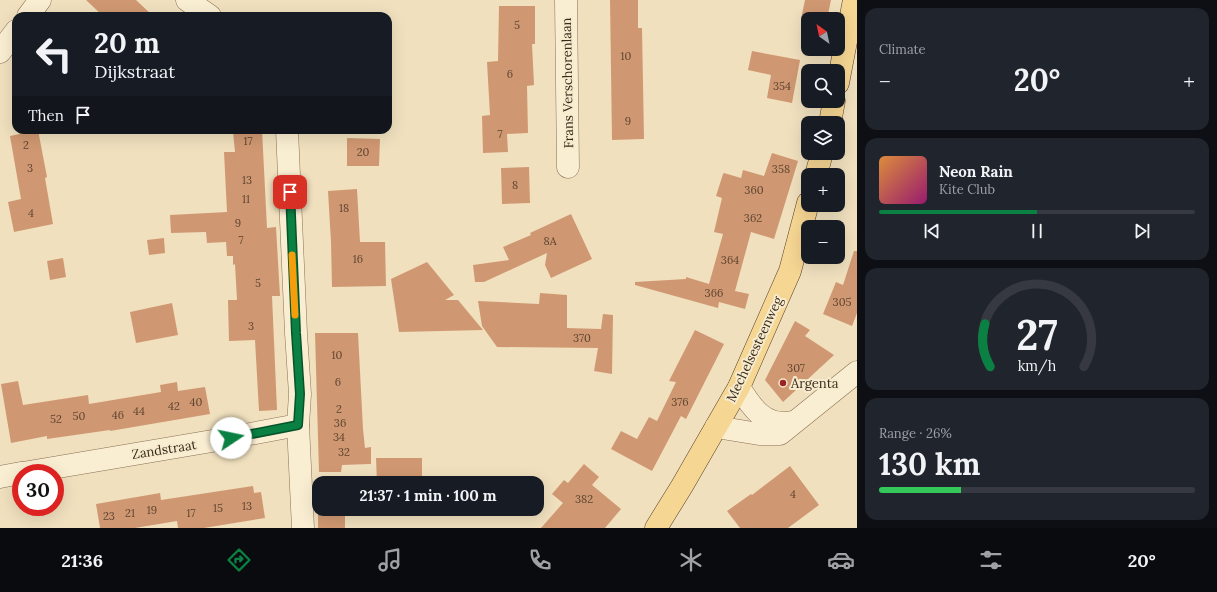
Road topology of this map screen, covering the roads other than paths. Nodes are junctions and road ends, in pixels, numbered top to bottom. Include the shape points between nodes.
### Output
1 (40, 0) edge
2 (187, 0) edge
3 (566, 0) edge
4 (854, 0) edge
5 (31, 12) edge
6 (204, 12) edge
7 (12, 36) edge
8 (0, 52) edge
9 (842, 64) edge
10 (287, 134) edge
11 (568, 167) dead end
12 (806, 212) edge
13 (857, 372) edge
14 (739, 387) junction
15 (796, 422) junction
16 (298, 425) junction
17 (716, 427) junction
18 (64, 466) edge
19 (12, 475) edge
20 (0, 477) edge
21 (303, 528) edge
22 (656, 528) edge

1 - 5 street
2 - 6 street
3 - 11 street, Frans Verschorenlaan
4 - 9 main road
7 - 8 street
10 - 16 street via 300,394
12 - 14 main road, Mechelsesteenweg via 790,270
13 - 15 street
14 - 15 street via 751,407 765,419 783,424
14 - 17 main road, Mechelsesteenweg
15 - 17 street via 780,434 759,434
16 - 18 street, Zandstraat
16 - 21 street
17 - 22 main road, Mechelsesteenweg
19 - 20 street, Zandstraat

